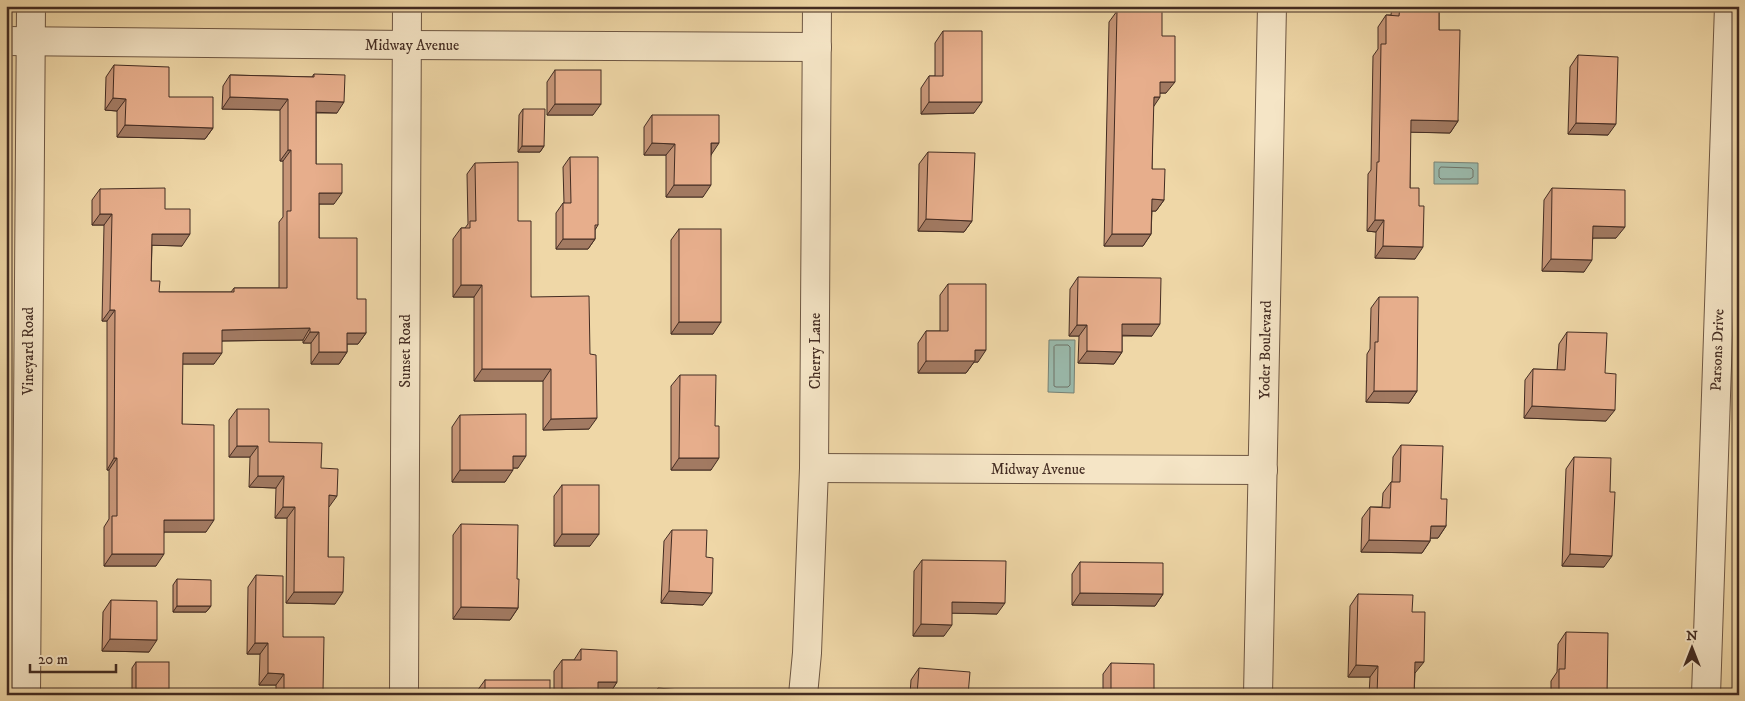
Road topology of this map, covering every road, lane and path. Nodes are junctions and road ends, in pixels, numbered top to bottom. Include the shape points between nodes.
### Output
1 (31, 6) edge
2 (407, 6) edge
3 (817, 6) edge
4 (1272, 6) edge
5 (1729, 6) edge
6 (18, 41) edge
7 (407, 45) junction
8 (817, 47) junction
9 (814, 468) junction
10 (1262, 470) junction
11 (26, 695) edge
12 (404, 695) edge
13 (803, 695) edge
14 (1258, 695) edge
15 (1706, 695) edge

1 - 6 street, Vineyard Road
2 - 7 street, Sunset Road
3 - 8 street, Cherry Lane
4 - 10 street, Yoder Boulevard
5 - 15 street, Parsons Drive
6 - 7 street, Midway Avenue
6 - 11 street, Vineyard Road
7 - 8 street, Midway Avenue
7 - 12 street, Sunset Road
8 - 9 street, Cherry Lane
9 - 10 street, Midway Avenue
9 - 13 street, Cherry Lane
10 - 14 street, Yoder Boulevard

